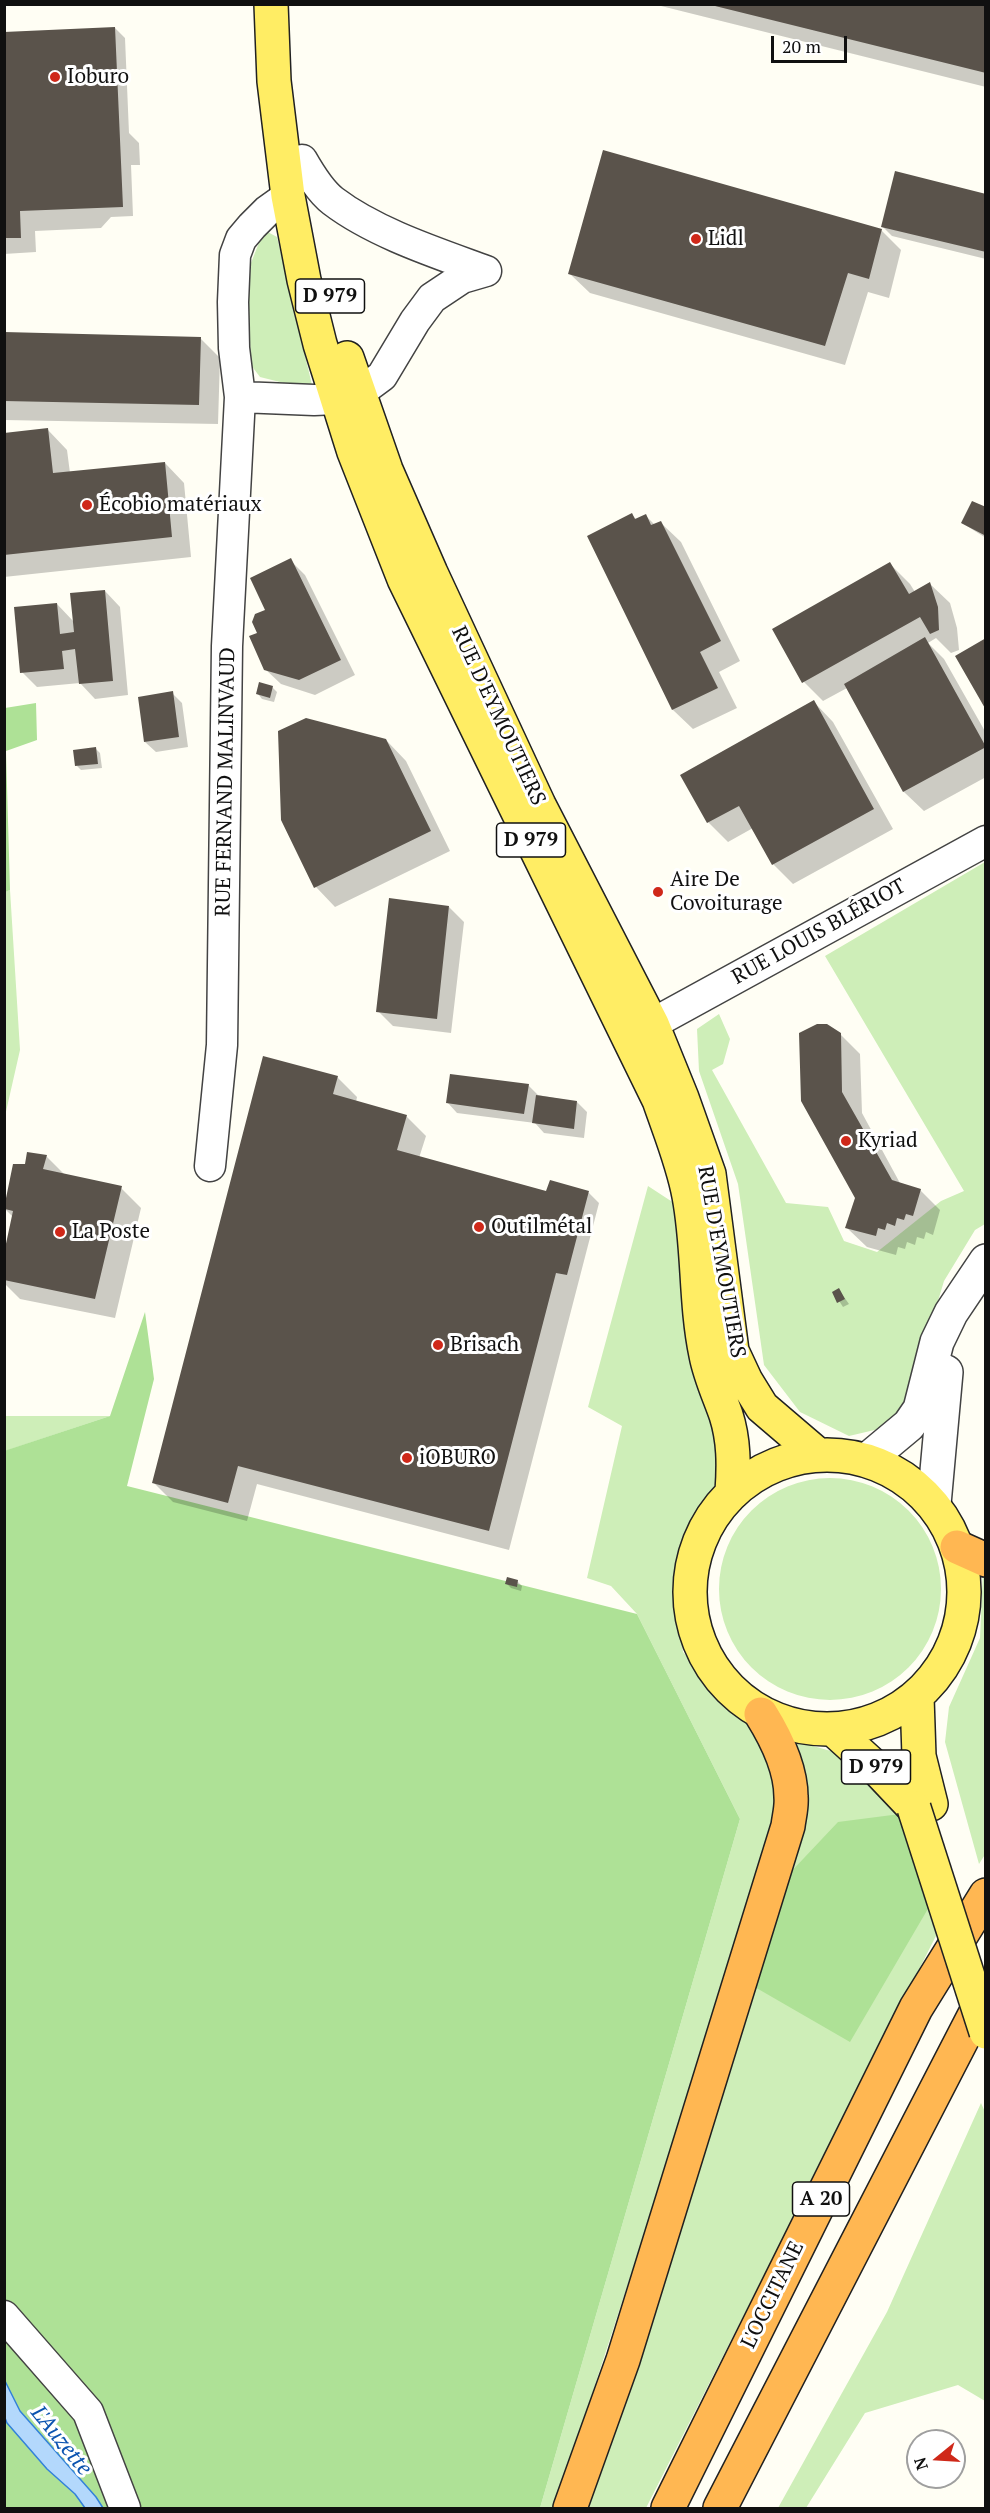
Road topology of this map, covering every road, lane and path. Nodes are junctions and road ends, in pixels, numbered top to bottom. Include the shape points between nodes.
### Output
1 (271, 4) edge
2 (290, 4) edge
3 (302, 160) junction
4 (288, 196) junction
5 (347, 396) junction
6 (240, 397) junction
7 (986, 841) edge
8 (652, 1024) junction
9 (210, 1166) dead end
10 (986, 1261) edge
11 (951, 1313) junction
12 (817, 1454) junction
13 (867, 1460) junction
14 (732, 1492) junction
15 (934, 1504) junction
16 (971, 1554) edge
17 (917, 1697) junction
18 (761, 1714) junction
19 (834, 1730) junction
20 (922, 1806) junction
21 (986, 1895) edge
22 (986, 1970) edge
23 (986, 1993) edge
24 (986, 2017) edge
25 (986, 2032) edge
26 (945, 2070) junction
27 (4, 2316) edge
28 (125, 2508) edge
29 (570, 2508) edge
30 (668, 2508) edge
31 (720, 2508) edge

1 - 4 main road, D 979 via 274,81
2 - 3 main road, RUE D'EYMOUTIERS / D 979
3 - 5 main road, RUE D'EYMOUTIERS / D 979
3 - 5 street via 332,200 375,225 486,271 462,278 432,298 382,376
4 - 5 main road, D 979 via 304,280
4 - 6 street, RUE FERNAND MALINVAUD via 252,226 235,255 234,348
5 - 6 street via 276,400
5 - 8 main road, RUE D'EYMOUTIERS / D 979 via 386,470 539,805
5 - 14 main road, D 979 via 354,452 404,579 659,1100 689,1196 705,1353 732,1441
6 - 9 street, RUE FERNAND MALINVAUD via 227,646 222,1045
7 - 8 street, RUE LOUIS BLÉRIOT
8 - 12 main road, RUE D'EYMOUTIERS / D 979 via 709,1174 732,1352 762,1407
10 - 11 street
11 - 13 street via 937,1342 920,1409 909,1425
11 - 15 street
12 - 13 main road
12 - 14 main road via 771,1466
13 - 15 main road via 903,1477
14 - 18 main road via 706,1526 691,1567 690,1610 702,1652 727,1687
15 - 16 main road
16 - 17 main road via 960,1628 944,1666
17 - 19 main road via 878,1721
17 - 20 main road, D 979
18 - 19 main road via 801,1728
18 - 29 highway via 775,1737 785,1769 791,1797 788,1826 622,2360
19 - 20 main road, D 979
20 - 22 main road, D 979
20 - 25 main road, D 979, bridge
21 - 30 highway, L'OCCITANE / A 20 via 915,2008
23 - 26 highway, A 20
24 - 26 highway
26 - 31 highway, A 20
27 - 28 street via 88,2412

